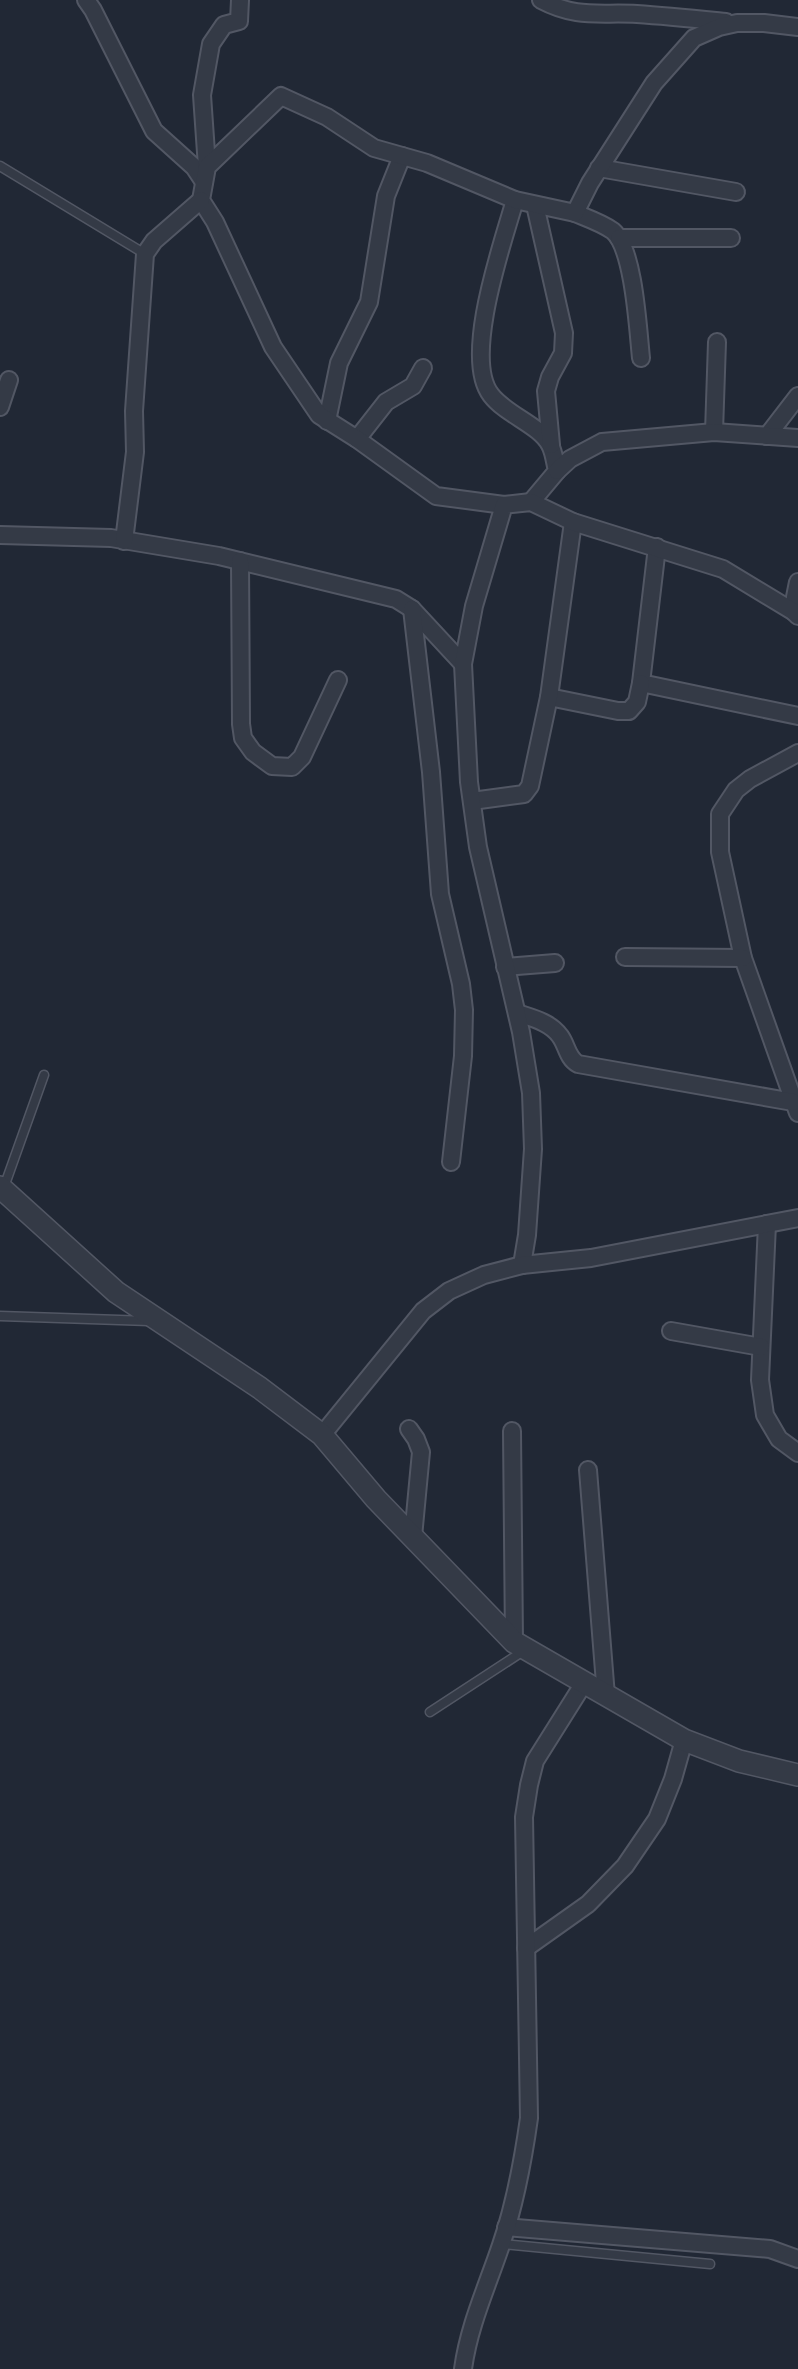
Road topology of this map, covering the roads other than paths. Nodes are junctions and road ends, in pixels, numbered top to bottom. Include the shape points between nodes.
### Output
1 (86, 0) edge
2 (240, 0) edge
3 (541, 0) edge
4 (737, 23) junction
5 (798, 27) edge
6 (402, 156) junction
7 (0, 166) edge
8 (599, 168) junction
9 (205, 174) junction
10 (736, 192) dead end
11 (201, 200) junction
12 (515, 200) junction
13 (535, 204) junction
14 (575, 213) junction
15 (619, 238) junction
16 (731, 238) dead end
17 (149, 248) junction
18 (717, 342) dead end
19 (641, 358) dead end
20 (423, 368) dead end
21 (9, 380) dead end
22 (798, 396) edge
23 (0, 407) edge
24 (327, 421) junction
25 (714, 432) junction
26 (767, 436) junction
27 (798, 438) edge
28 (357, 439) junction
29 (551, 445) junction
30 (557, 471) junction
31 (531, 502) junction
32 (504, 505) junction
33 (573, 522) junction
34 (0, 535) edge
35 (124, 541) junction
36 (657, 548) junction
37 (240, 561) junction
38 (798, 582) edge
39 (411, 609) junction
40 (796, 614) edge
41 (463, 664) junction
42 (338, 680) dead end
43 (641, 683) junction
44 (549, 697) junction
45 (798, 716) edge
46 (798, 753) edge
47 (472, 801) junction
48 (625, 957) dead end
49 (743, 958) junction
50 (555, 963) dead end
51 (505, 967) junction
52 (517, 1013) junction
53 (44, 1075) dead end
54 (795, 1108) edge
55 (451, 1162) dead end
56 (2, 1189) edge
57 (798, 1218) edge
58 (766, 1224) junction
59 (522, 1265) junction
60 (0, 1316) edge
61 (158, 1321) junction
62 (670, 1331) dead end
63 (761, 1347) junction
64 (409, 1429) dead end
65 (512, 1431) dead end
66 (322, 1435) junction
67 (798, 1453) edge
68 (588, 1470) dead end
69 (413, 1537) junction
70 (520, 1645) junction
71 (584, 1683) junction
72 (606, 1696) junction
73 (430, 1712) dead end
74 (684, 1740) junction
75 (798, 1775) edge
76 (526, 1948) junction
77 (506, 2227) junction
78 (502, 2244) junction
79 (798, 2259) edge
80 (710, 2264) dead end
81 (463, 2369) edge

1 - 9 street via 153,131
2 - 9 street via 239,21 224,25 211,44 202,95
3 - 4 street via 577,14 635,14
4 - 5 street
4 - 8 street via 694,38 654,83
6 - 9 street via 374,148 322,114 281,96
6 - 12 street
6 - 24 street via 386,196 369,302 339,363
7 - 17 lane
8 - 10 street
8 - 14 street
9 - 11 street
11 - 17 street
11 - 24 street via 273,347
12 - 13 street
12 - 29 street via 487,294 482,372 489,394
13 - 14 street
13 - 29 street via 564,333 563,353 546,391
14 - 15 street via 612,230
15 - 16 street
15 - 19 street via 630,269
17 - 35 street via 134,411 135,452
18 - 25 street
20 - 28 street via 413,386 386,402
21 - 23 street
22 - 26 street
24 - 28 street
25 - 26 street
25 - 30 street via 602,442 570,459
26 - 27 street
28 - 32 street via 436,496
29 - 30 street
30 - 31 street
31 - 32 street
31 - 33 street
32 - 41 street via 474,606
33 - 36 street
33 - 44 street
34 - 35 street
35 - 37 street
36 - 40 street via 723,569
36 - 43 street
37 - 39 street via 396,599
37 - 42 street via 241,724 243,738 253,752 272,766 292,767 302,757
38 - 40 street
39 - 41 street
39 - 55 street via 431,772 440,894 464,1011
41 - 47 street
43 - 44 street via 637,702 629,711
43 - 45 street
44 - 47 street via 530,786 524,794
46 - 49 street via 750,779 736,790 720,814 720,852
47 - 51 street via 478,848
48 - 49 street
49 - 54 street
50 - 51 street
51 - 52 street
52 - 54 street via 553,1028 578,1064
52 - 59 street via 531,1093 533,1149
53 - 56 lane
56 - 61 street via 116,1292
57 - 58 street
58 - 59 street via 591,1258
58 - 63 street
59 - 66 street via 484,1275 449,1291 423,1311
60 - 61 lane
61 - 66 street via 260,1388
62 - 63 street
63 - 67 street via 765,1415 779,1438
64 - 69 street via 421,1452
65 - 70 street
66 - 69 street
68 - 72 street
69 - 70 street
70 - 71 street
70 - 73 lane
71 - 72 street
71 - 76 street via 536,1761 529,1785 524,1817
72 - 74 street
74 - 75 street via 739,1761
74 - 76 street via 657,1819 625,1866 588,1904
76 - 77 street via 529,2118 523,2163
77 - 78 street
77 - 79 street via 770,2249
78 - 80 lane
78 - 81 street via 476,2312

